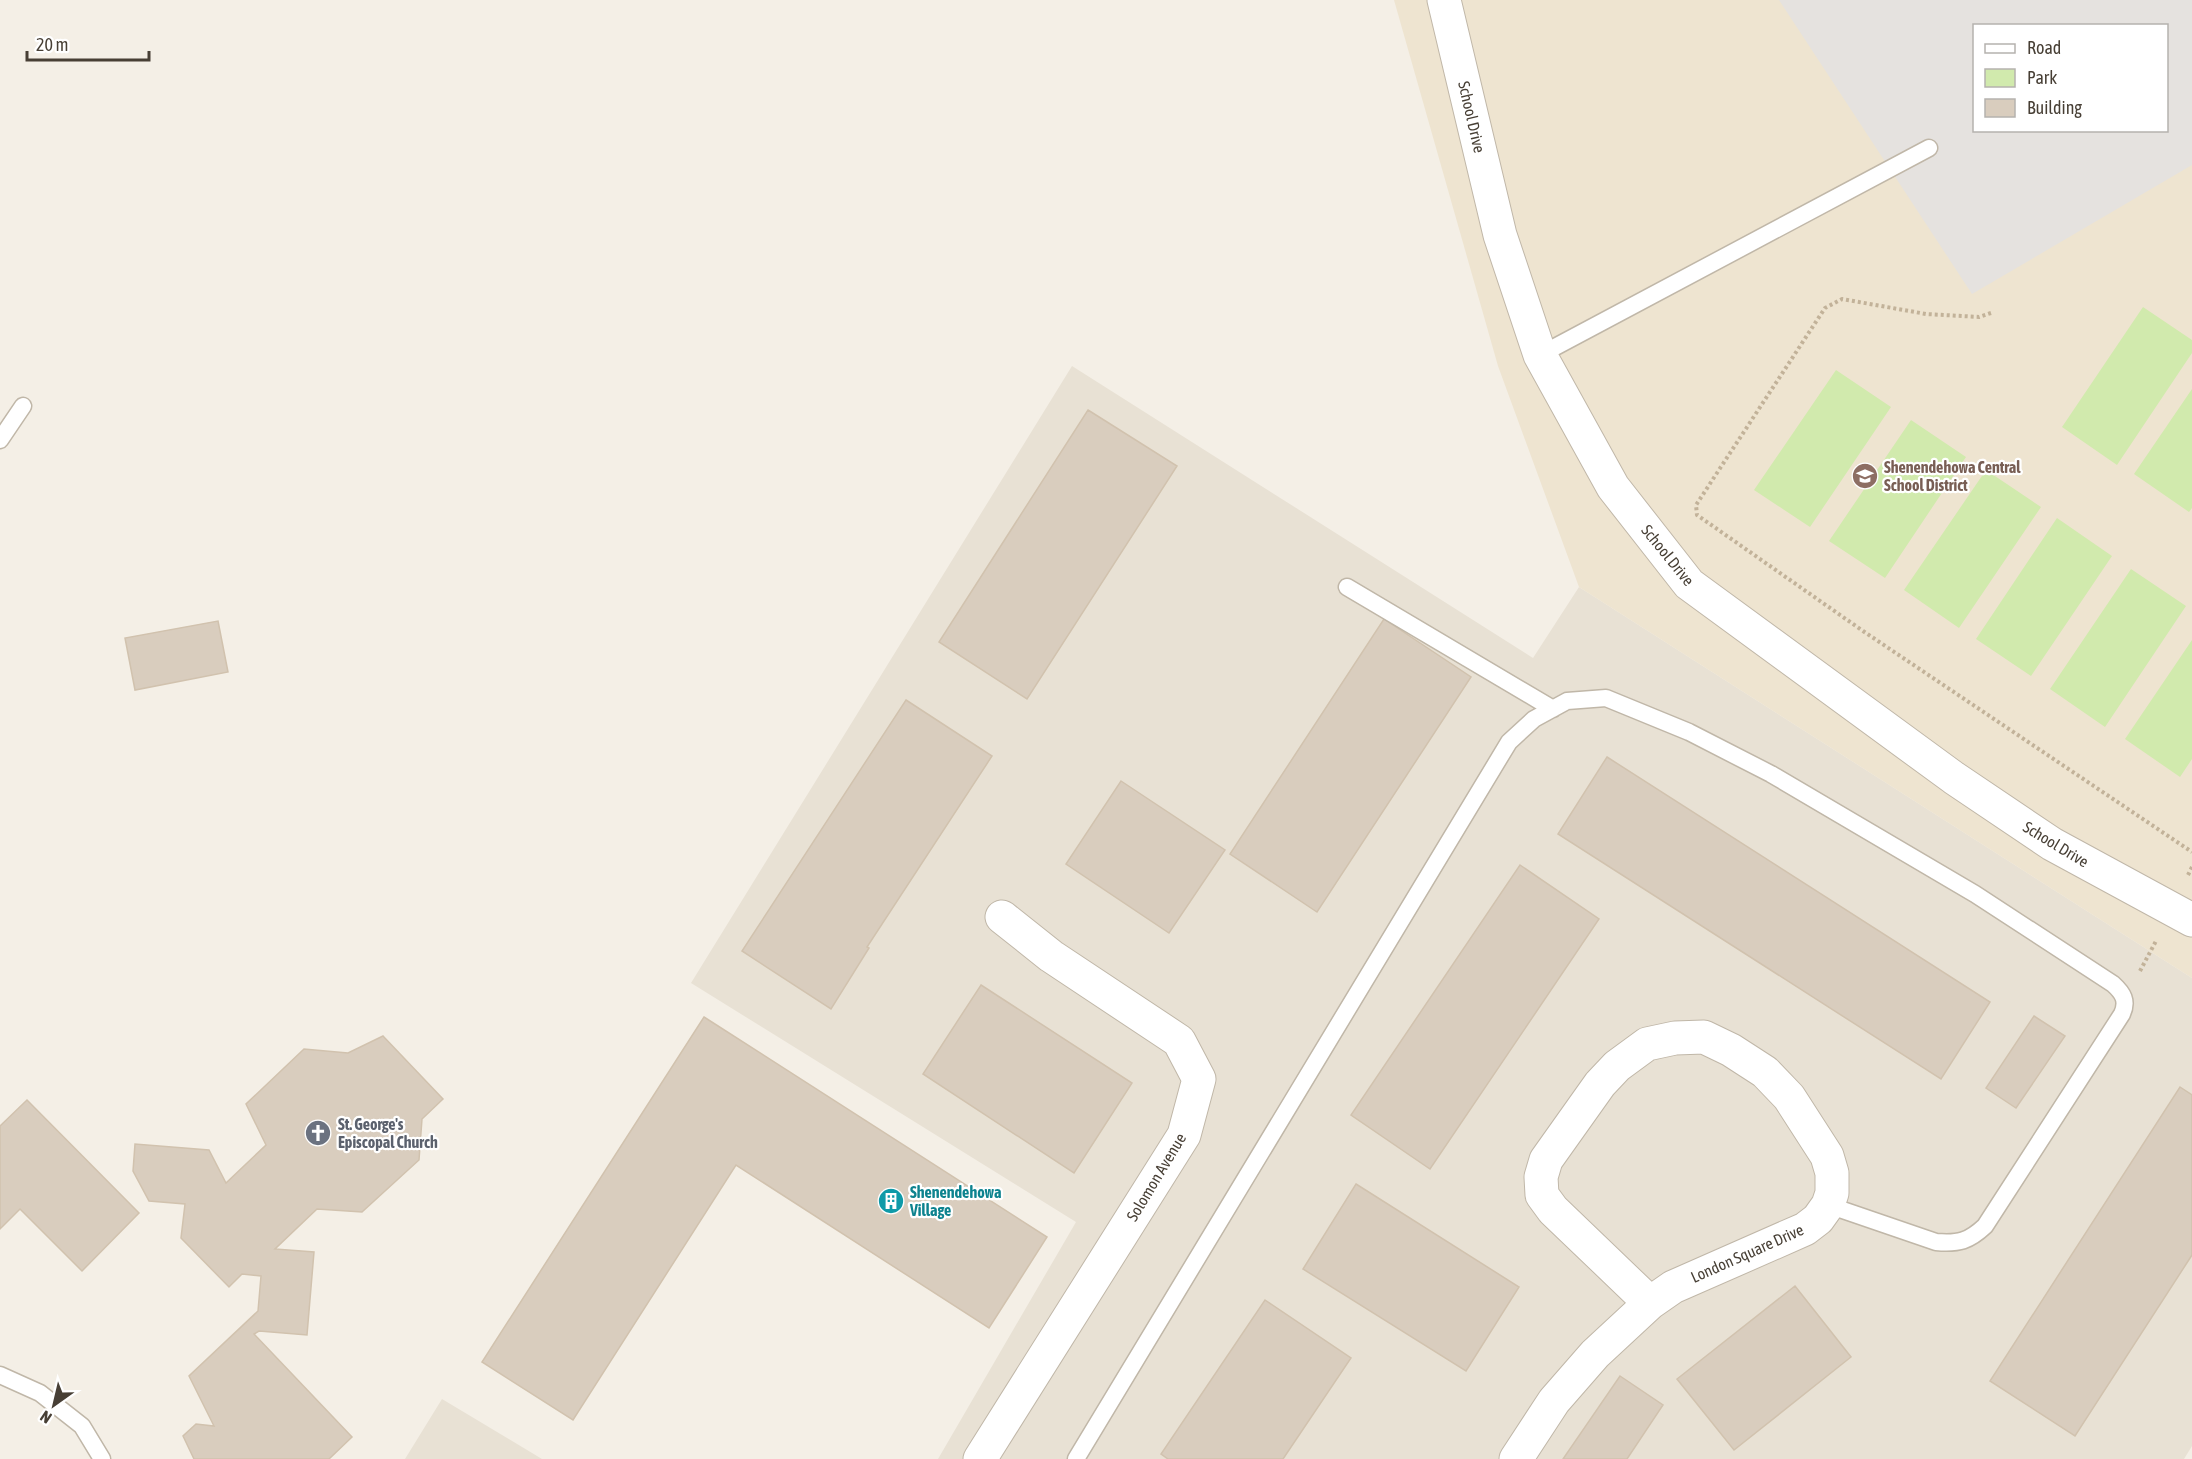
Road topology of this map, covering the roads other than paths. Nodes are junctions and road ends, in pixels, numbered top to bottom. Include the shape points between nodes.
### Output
1 (1444, 0) edge
2 (1929, 147) dead end
3 (1540, 355) junction
4 (22, 406) dead end
5 (0, 440) edge
6 (1347, 587) dead end
7 (1553, 709) junction
8 (1002, 917) dead end
9 (2192, 920) edge
10 (1828, 1205) junction
11 (1650, 1303) junction
12 (0, 1375) edge
13 (102, 1459) edge
14 (980, 1459) edge
15 (1076, 1459) edge
16 (1516, 1459) edge

1 - 3 street, School Drive via 1500,235
2 - 3 lane
3 - 9 street, School Drive via 1613,487 1689,584 1954,778 2052,844
4 - 5 lane
6 - 7 lane
7 - 10 lane via 1567,701 1606,698 1689,732 1771,774 1975,894 2113,984 2125,998 2122,1014 1985,1226 1972,1238 1952,1244 1936,1242
7 - 15 lane via 1534,719 1509,742
8 - 14 street, Solomon Avenue via 1051,956 1179,1041 1199,1079 1184,1135
10 - 11 street, London Square Drive via 1805,1229 1673,1287
10 - 11 street via 1832,1173 1827,1156 1789,1097 1765,1072 1704,1037 1647,1044 1600,1084 1546,1160 1541,1177 1542,1195 1553,1210
11 - 16 street, London Square Drive via 1595,1354 1554,1401
12 - 13 lane via 40,1393 82,1426

